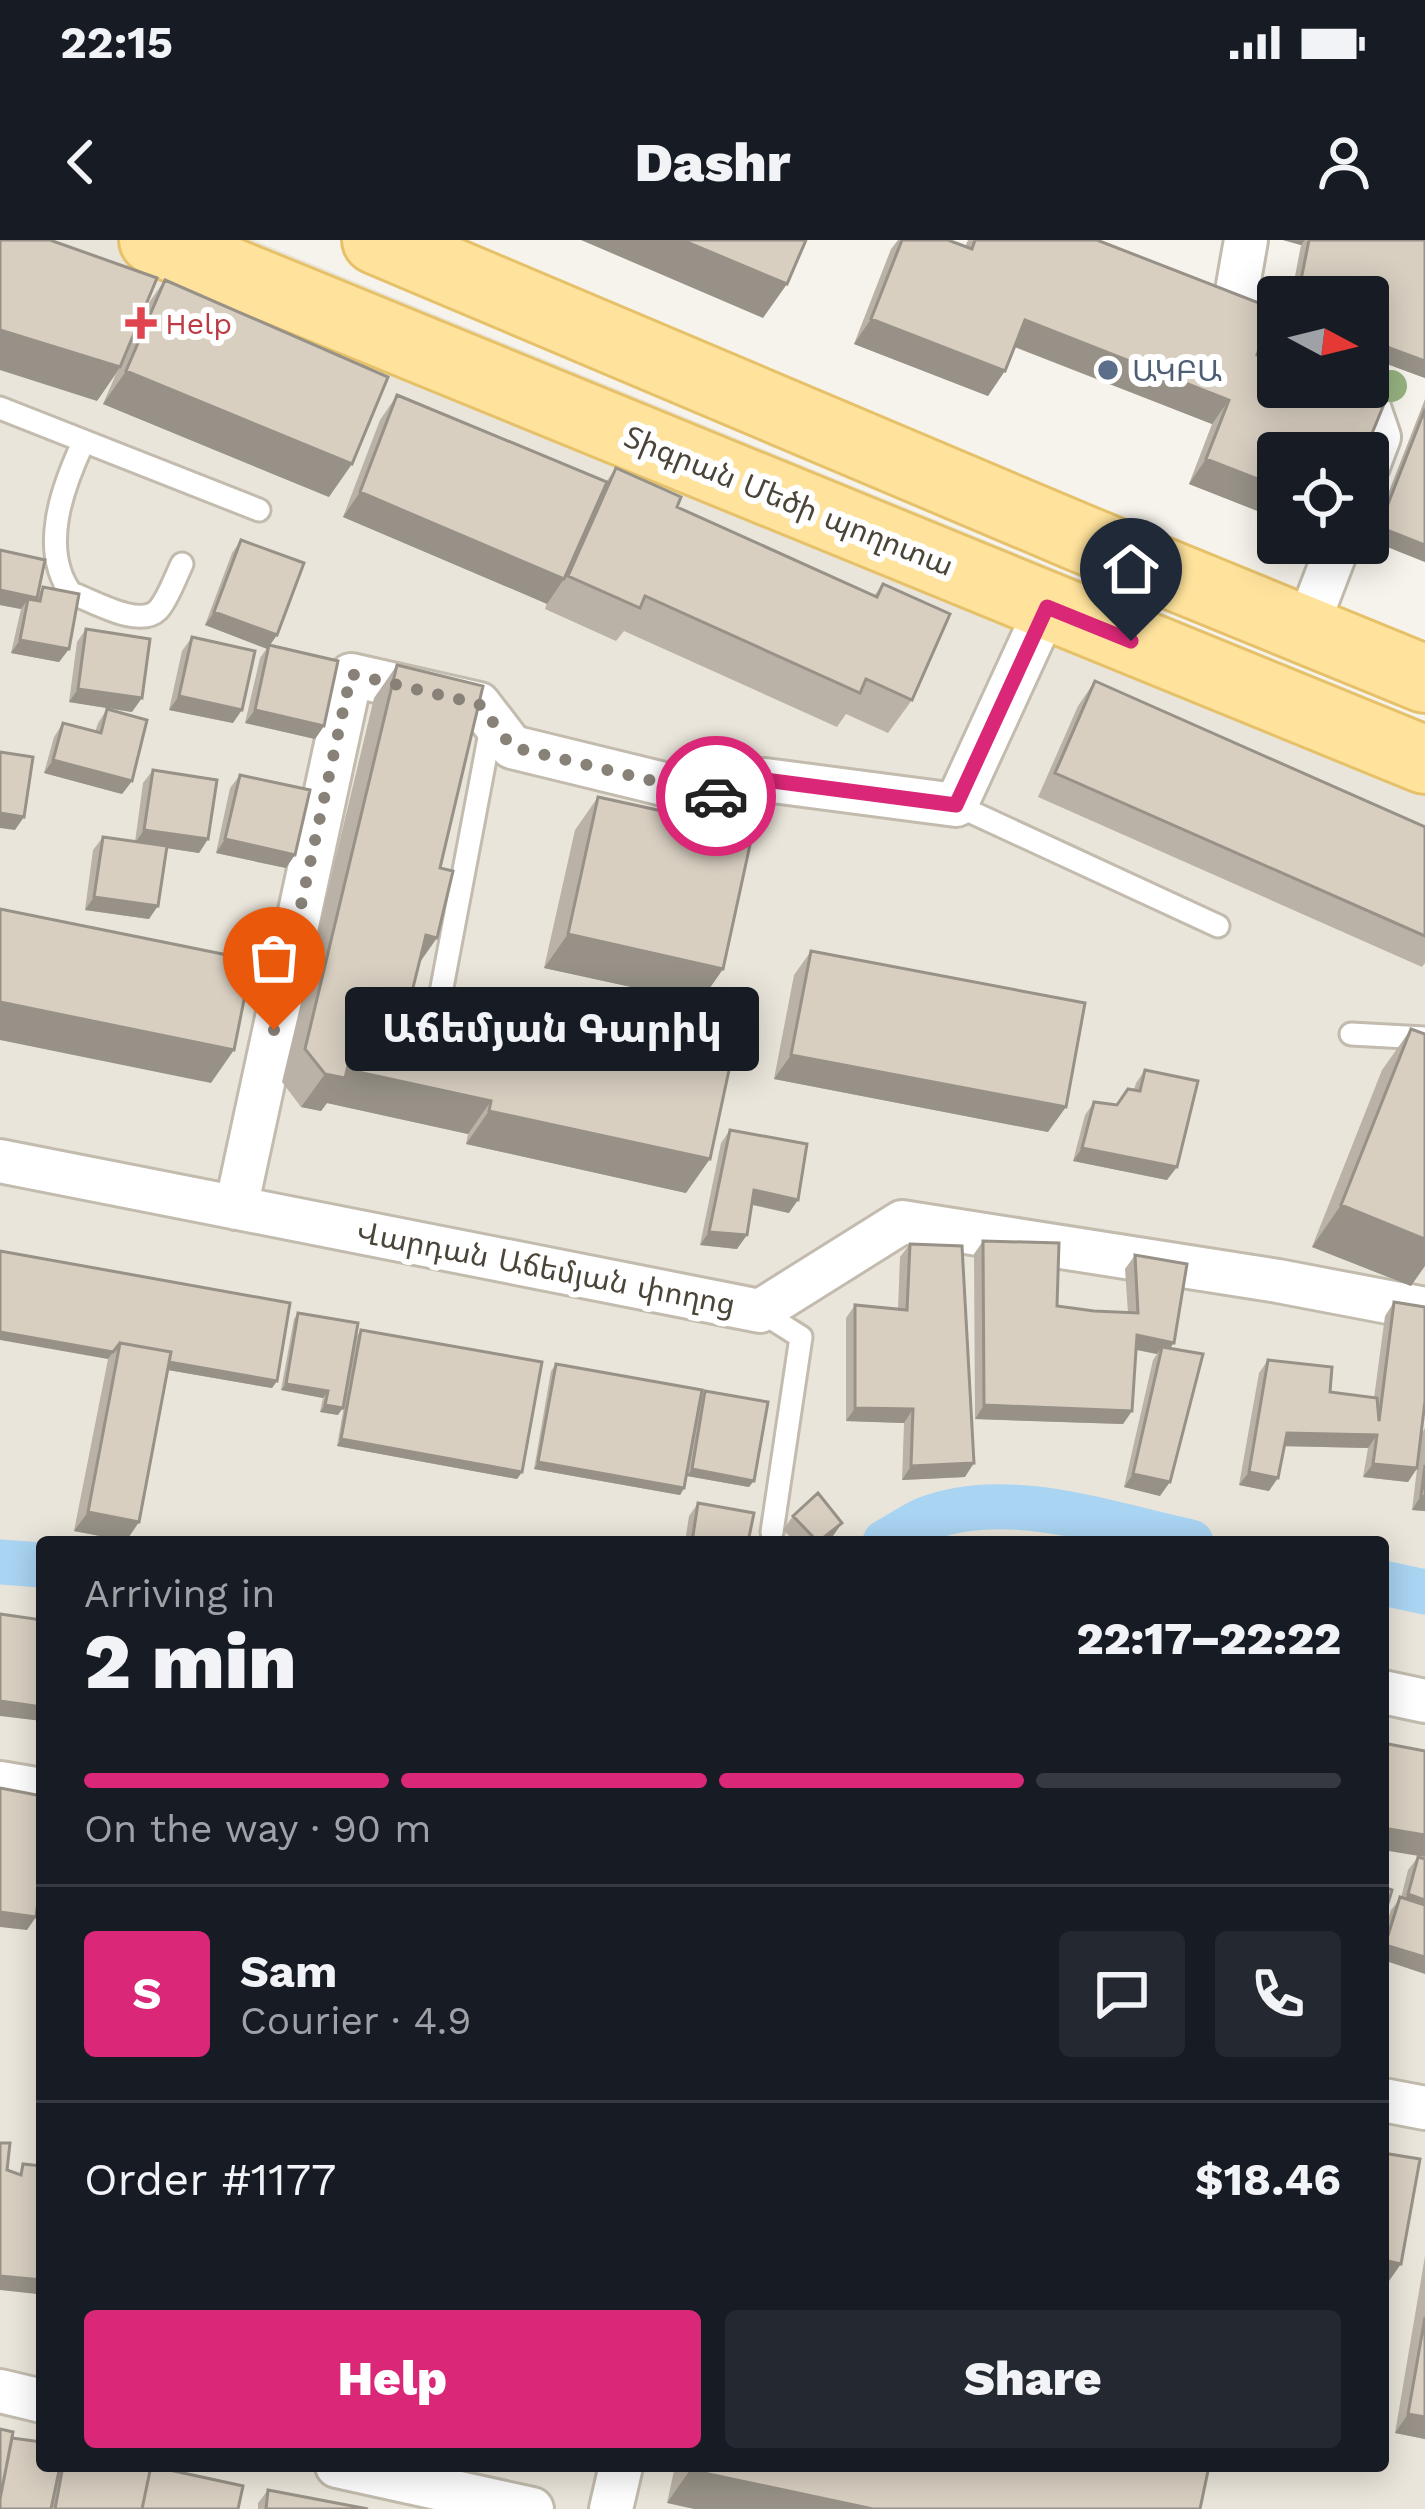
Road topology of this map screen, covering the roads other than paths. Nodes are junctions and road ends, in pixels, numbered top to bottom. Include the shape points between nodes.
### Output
1 (153, 240) edge
2 (376, 240) edge
3 (1246, 240) edge
4 (1257, 316) edge
5 (0, 408) edge
6 (83, 443) junction
7 (260, 511) dead end
8 (182, 564) dead end
9 (1331, 564) edge
10 (1047, 607) junction
11 (1306, 628) junction
12 (1425, 679) edge
13 (492, 721) junction
14 (1425, 760) edge
15 (956, 805) junction
16 (1218, 926) dead end
17 (440, 998) dead end
18 (1352, 1034) dead end
19 (1425, 1038) edge
20 (0, 1161) edge
21 (236, 1208) junction
22 (1425, 1309) edge
23 (760, 1311) junction
24 (772, 1532) dead end
25 (1389, 1693) edge
26 (1425, 1701) edge
27 (0, 1783) edge
28 (36, 1789) edge
29 (1389, 2101) edge
30 (1425, 2108) edge
31 (0, 2391) edge
32 (36, 2400) edge
33 (364, 2472) edge
34 (620, 2472) edge
35 (532, 2509) edge
36 (611, 2509) edge

1 - 10 main road, Տիգրան Մեծի պողոտա
2 - 11 main road
3 - 4 street via 1236,297
5 - 6 lane
6 - 7 lane
6 - 8 lane via 65,480 56,533 71,592 148,616
9 - 11 street
10 - 14 main road, Տիգրան Մեծի պողոտա
10 - 15 street
11 - 12 main road
13 - 15 street via 512,747 713,796 765,780
13 - 17 lane
13 - 21 street via 479,704 351,674
15 - 16 lane
18 - 19 lane
20 - 21 street, Վարդան Աճեմյան փողոց
21 - 23 street, Վարդան Աճեմյան փողոց
22 - 23 street, Վարդան Աճեմյան փողոց via 902,1222
23 - 24 lane via 801,1337
25 - 26 street
27 - 28 street
29 - 30 street
31 - 32 street
33 - 35 street
34 - 36 street

